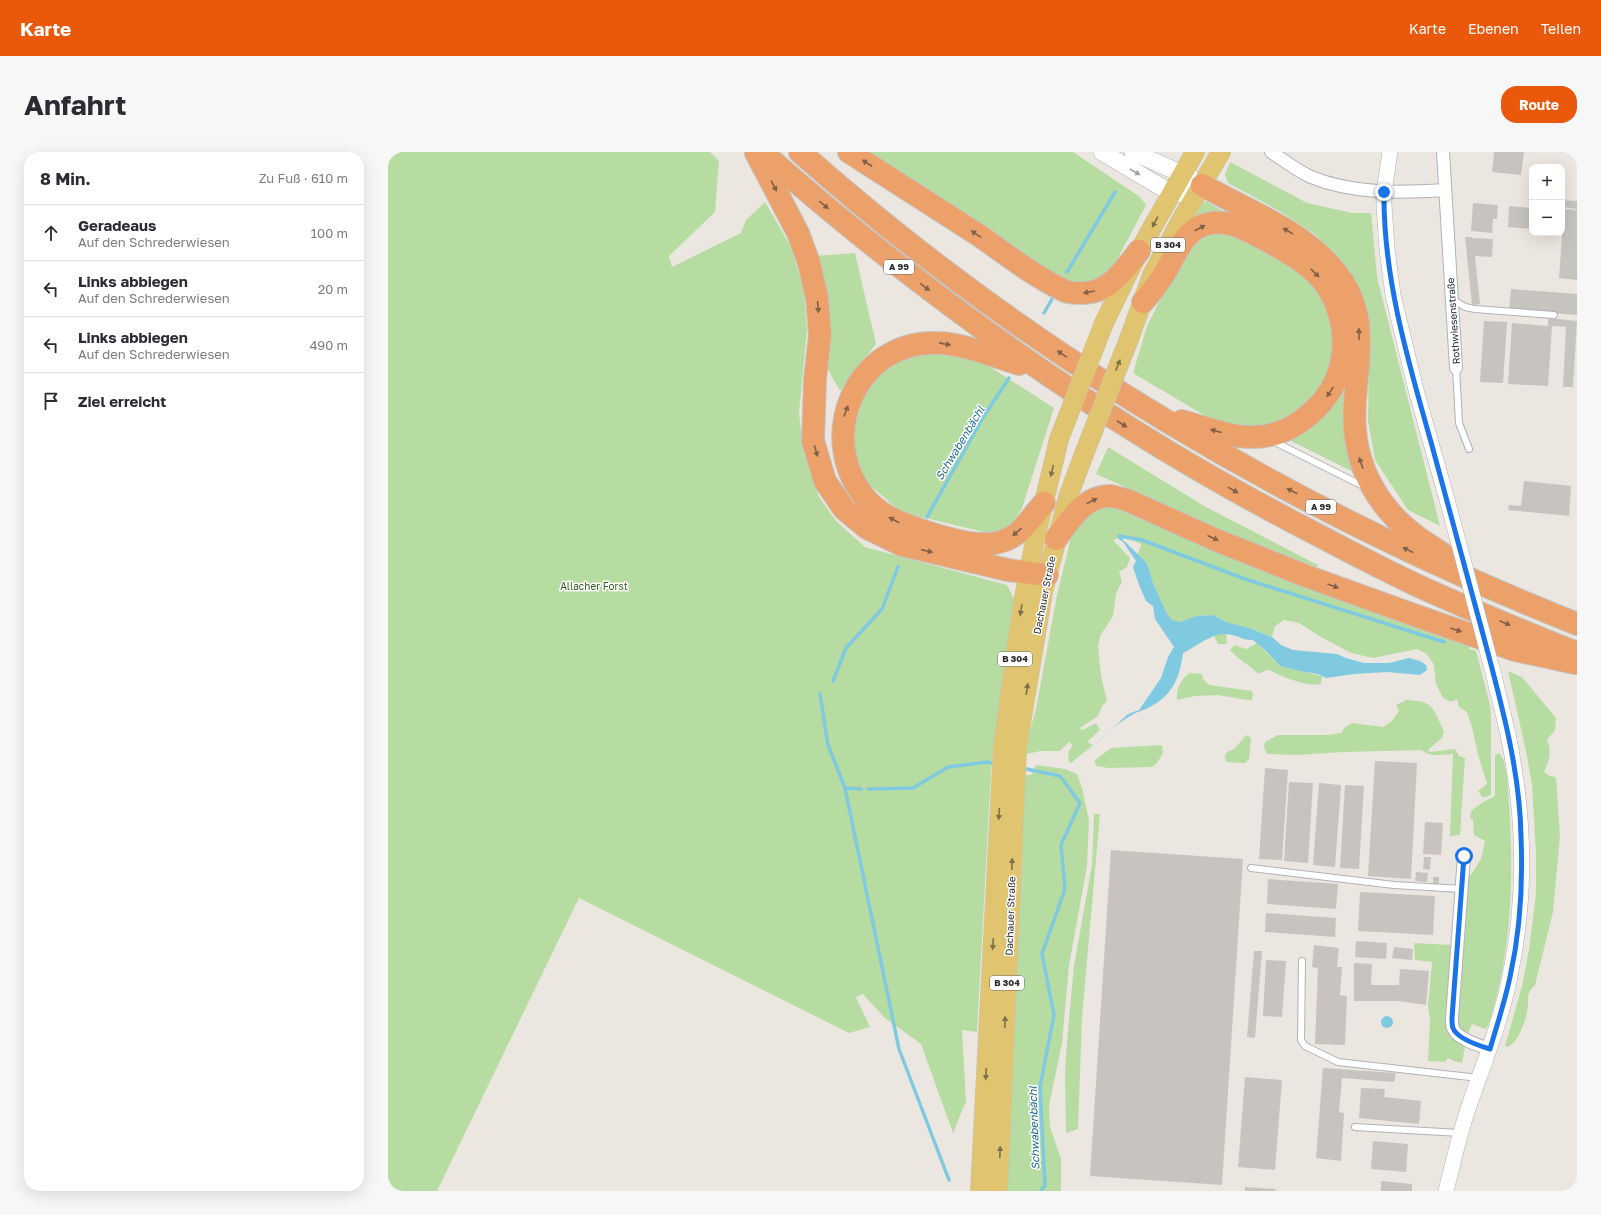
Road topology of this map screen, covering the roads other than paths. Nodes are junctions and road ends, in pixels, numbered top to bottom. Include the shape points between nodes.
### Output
1 (755, 152) edge
2 (762, 152) edge
3 (800, 152) edge
4 (849, 152) edge
5 (1102, 152) edge
6 (1169, 152) edge
7 (1194, 152) edge
8 (1221, 152) edge
9 (1271, 152) edge
10 (1390, 152) edge
11 (1443, 152) edge
12 (1135, 153) edge
13 (1182, 173) junction
14 (1200, 188) junction
15 (1444, 190) junction
16 (1384, 192) junction
17 (1170, 193) junction
18 (1139, 251) junction
19 (1451, 299) junction
20 (1143, 302) junction
21 (1554, 315) dead end
22 (1456, 368) joint
23 (1042, 372) junction
24 (1154, 412) junction
25 (1264, 436) junction
26 (1469, 449) dead end
27 (1375, 492) junction
28 (1044, 503) junction
29 (1056, 539) junction
30 (1038, 574) junction
31 (1494, 590) junction
32 (1577, 624) edge
33 (1577, 653) edge
34 (1577, 664) edge
35 (1008, 775) junction
36 (1464, 856) dead end
37 (1251, 868) dead end
38 (1462, 889) junction
39 (1302, 961) dead end
40 (1490, 1049) junction
41 (1479, 1078) junction
42 (1355, 1127) dead end
43 (1460, 1133) junction
44 (980, 1191) edge
45 (998, 1191) edge
46 (1446, 1191) edge

1 -> 30 highway via 798,233 818,298 820,335 815,379 813,441 829,487 844,509 867,528 902,545 1008,570
2 -> 23 highway, A 99 via 915,280
24 -> 3 highway, A 99 via 1070,360 982,299 880,220
18 -> 4 highway via 1119,276 1100,290 1066,292
5 -> 17 main road
6 - 12 main road via 1150,156
7 - 13 main road, Dachauer Straße / B 304
8 - 14 main road, Dachauer Straße / B 304
9 - 16 street via 1309,176 1340,187
10 - 16 street
11 - 15 street, Rothwiesenstraße
12 - 13 main road
13 - 14 main road
13 - 17 main road, Dachauer Straße / B 304
14 - 17 main road via 1187,194
14 - 20 main road, Dachauer Straße / B 304 via 1152,275
27 -> 14 highway via 1366,477 1356,444 1358,316 1343,282 1329,264 1304,241
15 - 16 street
15 - 19 street, Rothwiesenstraße
16 - 40 street, bridge via 1393,295 1416,390 1494,676 1513,763 1521,834 1522,871 1518,929 1510,977
17 -> 18 main road, Dachauer Straße / B 304
18 -> 28 main road, Dachauer Straße / B 304, bridge via 1104,323 1059,439
19 - 21 lane via 1475,309
19 - 22 street, Rothwiesenstraße
20 -> 25 highway via 1163,276 1184,239 1200,226 1210,224 1228,223 1251,232 1302,261 1320,278 1336,303 1342,320 1344,350 1339,374 1316,410 1304,420 1278,433
29 -> 20 main road, Dachauer Straße / B 304, bridge via 1068,496
22 - 26 lane, Rothwiesenstraße via 1459,423
28 -> 23 highway via 1019,531 997,544 942,537 902,524 882,513 867,500 851,478 842,440 844,416 858,384 888,354 902,348 938,342
23 -> 33 highway, A 99 via 1141,436 1260,505 1433,593
25 -> 24 highway via 1234,435
31 -> 24 highway, A 99 via 1363,528 1272,481
25 - 27 lane
27 - 31 highway via 1387,509 1412,533
28 - 30 main road, Dachauer Straße / B 304
29 - 30 main road, Dachauer Straße / B 304
29 -> 34 highway via 1081,508 1095,498 1112,496 1127,500 1306,576 1414,616 1515,650
30 - 35 main road, Dachauer Straße / B 304 via 1022,608
31 - 32 highway, A 99
35 -> 44 main road, Dachauer Straße / B 304
45 -> 35 main road, Dachauer Straße / B 304
36 - 38 street
37 - 38 lane via 1394,885
38 - 40 street via 1452,1028 1465,1039
39 - 41 lane via 1301,1040 1305,1046 1338,1062
40 - 41 street
41 - 43 street
42 - 43 lane
43 - 46 street

